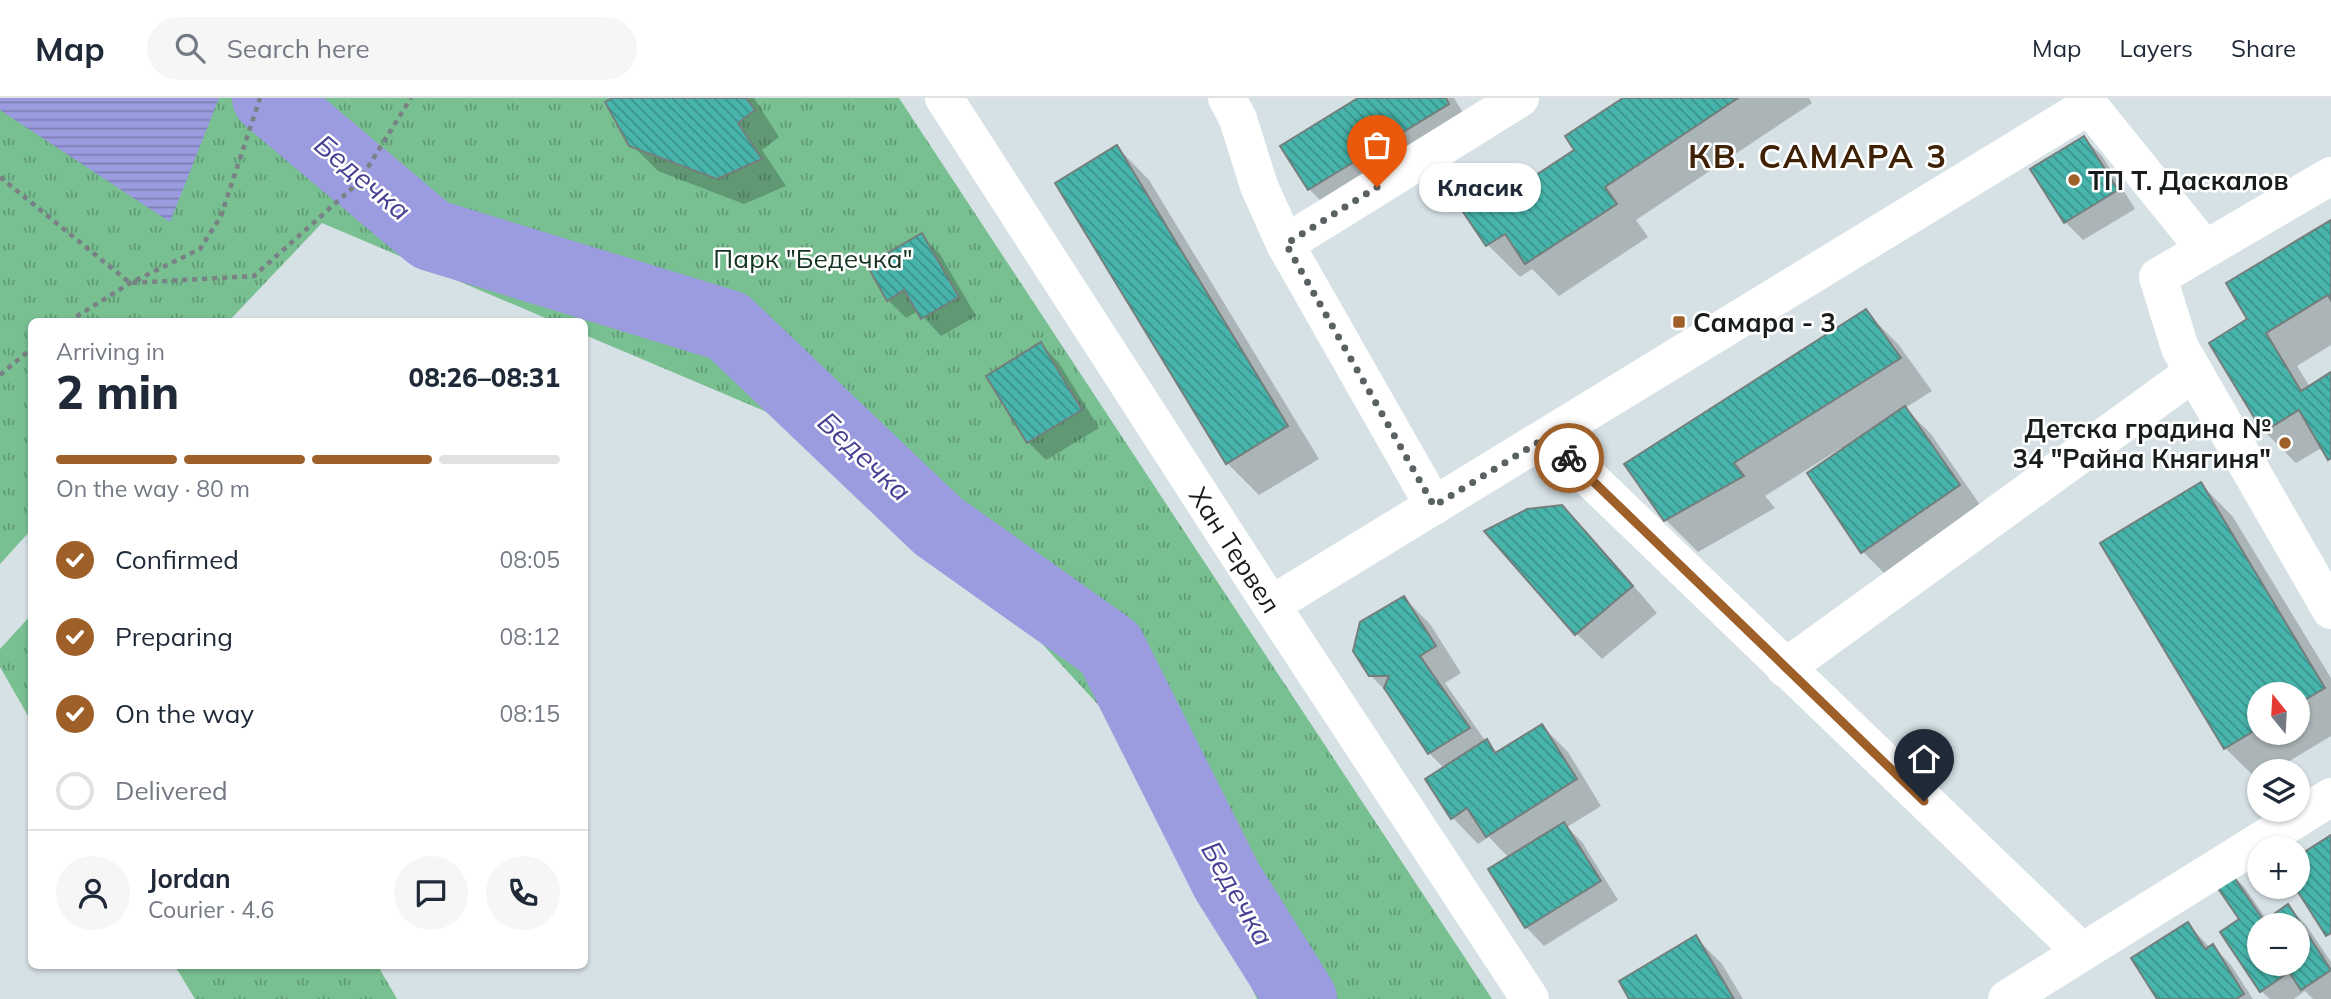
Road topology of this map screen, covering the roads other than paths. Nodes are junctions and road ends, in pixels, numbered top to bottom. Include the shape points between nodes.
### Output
1 (944, 98) edge
2 (1227, 98) edge
3 (1520, 98) edge
4 (2086, 102) edge
5 (2331, 176) edge
6 (1286, 244) junction
7 (2204, 248) junction
8 (2194, 372) junction
9 (1547, 437) junction
10 (1434, 506) junction
11 (1271, 605) junction
12 (2331, 610) edge
13 (1785, 668) junction
14 (2331, 797) edge
15 (2082, 952) junction
16 (2026, 994) edge
17 (1530, 999) edge

1 - 11 street, Хан Тервел
2 - 6 street
3 - 6 street
4 - 7 street
4 - 9 street
5 - 7 street
6 - 10 street
7 - 8 street via 2158,277 2180,348
8 - 12 street
8 - 13 street
9 - 10 street
9 - 13 street
10 - 11 street
11 - 17 street, Хан Тервел
13 - 15 street
14 - 15 street
15 - 16 street

